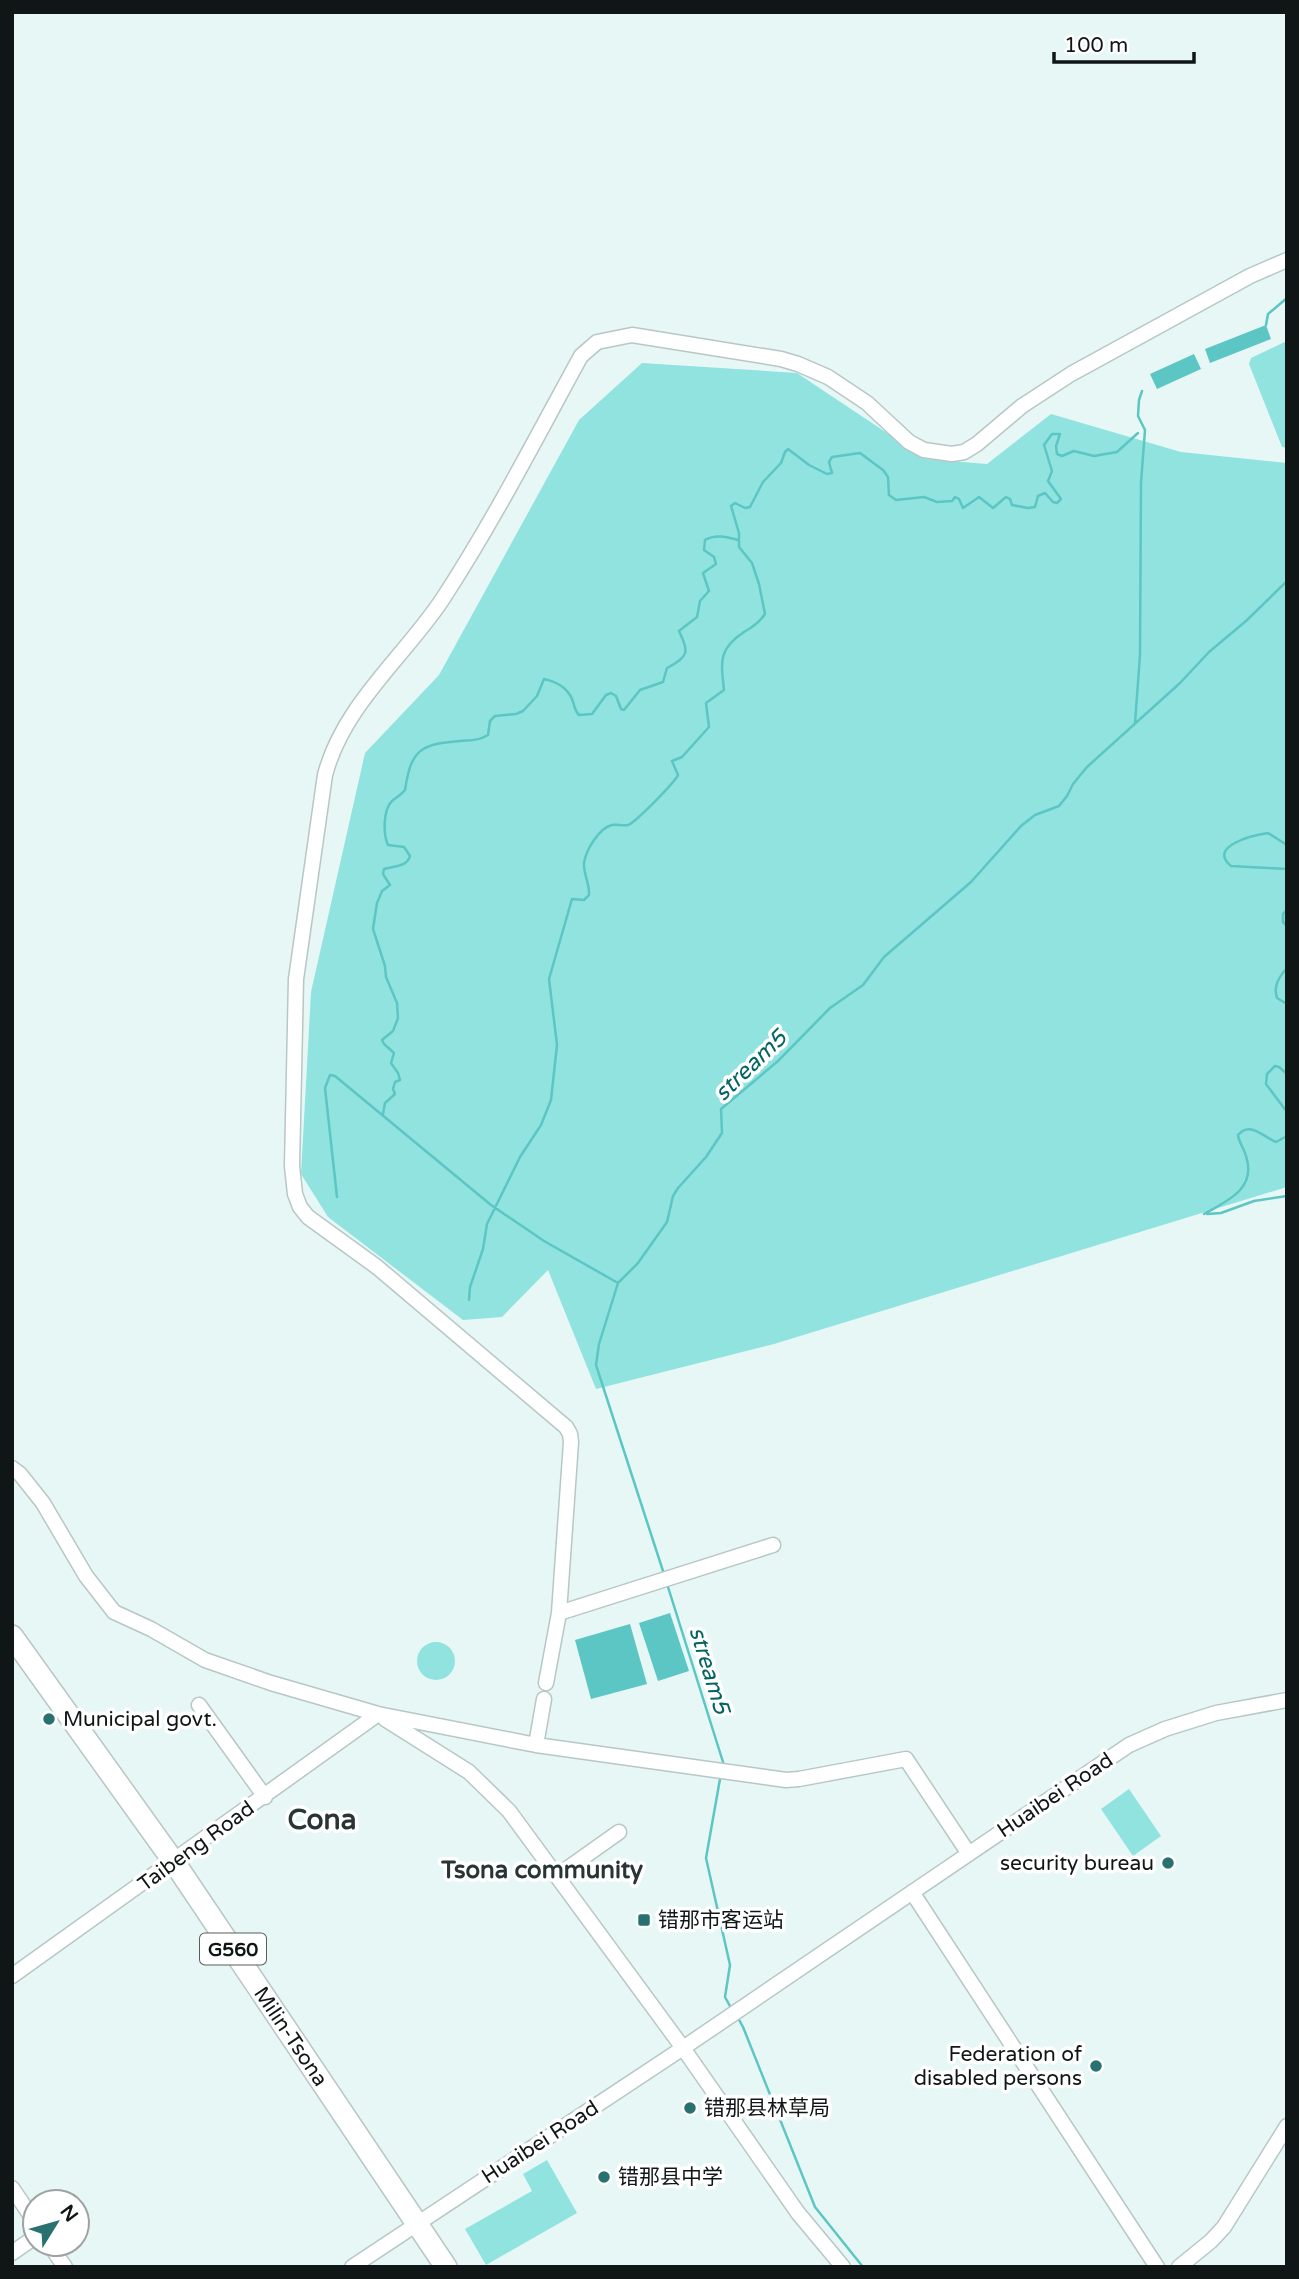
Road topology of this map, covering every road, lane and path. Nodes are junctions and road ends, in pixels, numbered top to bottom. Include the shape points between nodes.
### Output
1 (1287, 260) edge
2 (12, 1468) edge
3 (773, 1545) dead end
4 (559, 1613) junction
5 (12, 1636) edge
6 (546, 1683) dead end
7 (544, 1699) dead end
8 (1287, 1700) edge
9 (199, 1705) dead end
10 (378, 1714) junction
11 (536, 1745) junction
12 (265, 1797) junction
13 (619, 1832) dead end
14 (969, 1854) junction
15 (174, 1862) junction
16 (557, 1876) junction
17 (912, 1892) junction
18 (12, 1976) edge
19 (683, 2048) junction
20 (1287, 2126) edge
21 (418, 2223) junction
22 (352, 2267) edge
23 (446, 2267) edge
24 (843, 2267) edge
25 (1157, 2267) edge
26 (1179, 2267) edge

1 - 4 street via 1071,374 1022,406 977,444 952,454 924,450 909,442 867,403 798,364 632,335 597,342 582,356 464,566 340,737 325,775 296,979 295,1194 308,1217 377,1267 566,1427 571,1442
2 - 10 street via 43,1503 86,1576 114,1612 205,1660
3 - 4 street
4 - 6 street
5 - 15 highway, Milin-Tsona / G560
7 - 11 street
8 - 14 street, Huaibei Road via 1216,1713 1165,1728 1129,1745
9 - 12 street
10 - 11 street
10 - 12 street, Taibeng Road
10 - 16 street via 485,1785
11 - 14 street via 786,1780 906,1759
12 - 15 street, Taibeng Road
13 - 16 street
14 - 17 street, Huaibei Road
15 - 18 street, Taibeng Road
15 - 21 highway, Milin-Tsona / G560
16 - 19 street
17 - 19 street, Huaibei Road
17 - 25 street
19 - 21 street, Huaibei Road
19 - 24 street via 798,2213
20 - 26 street via 1224,2227
21 - 22 street, Huaibei Road
21 - 23 highway, Milin-Tsona / G560

